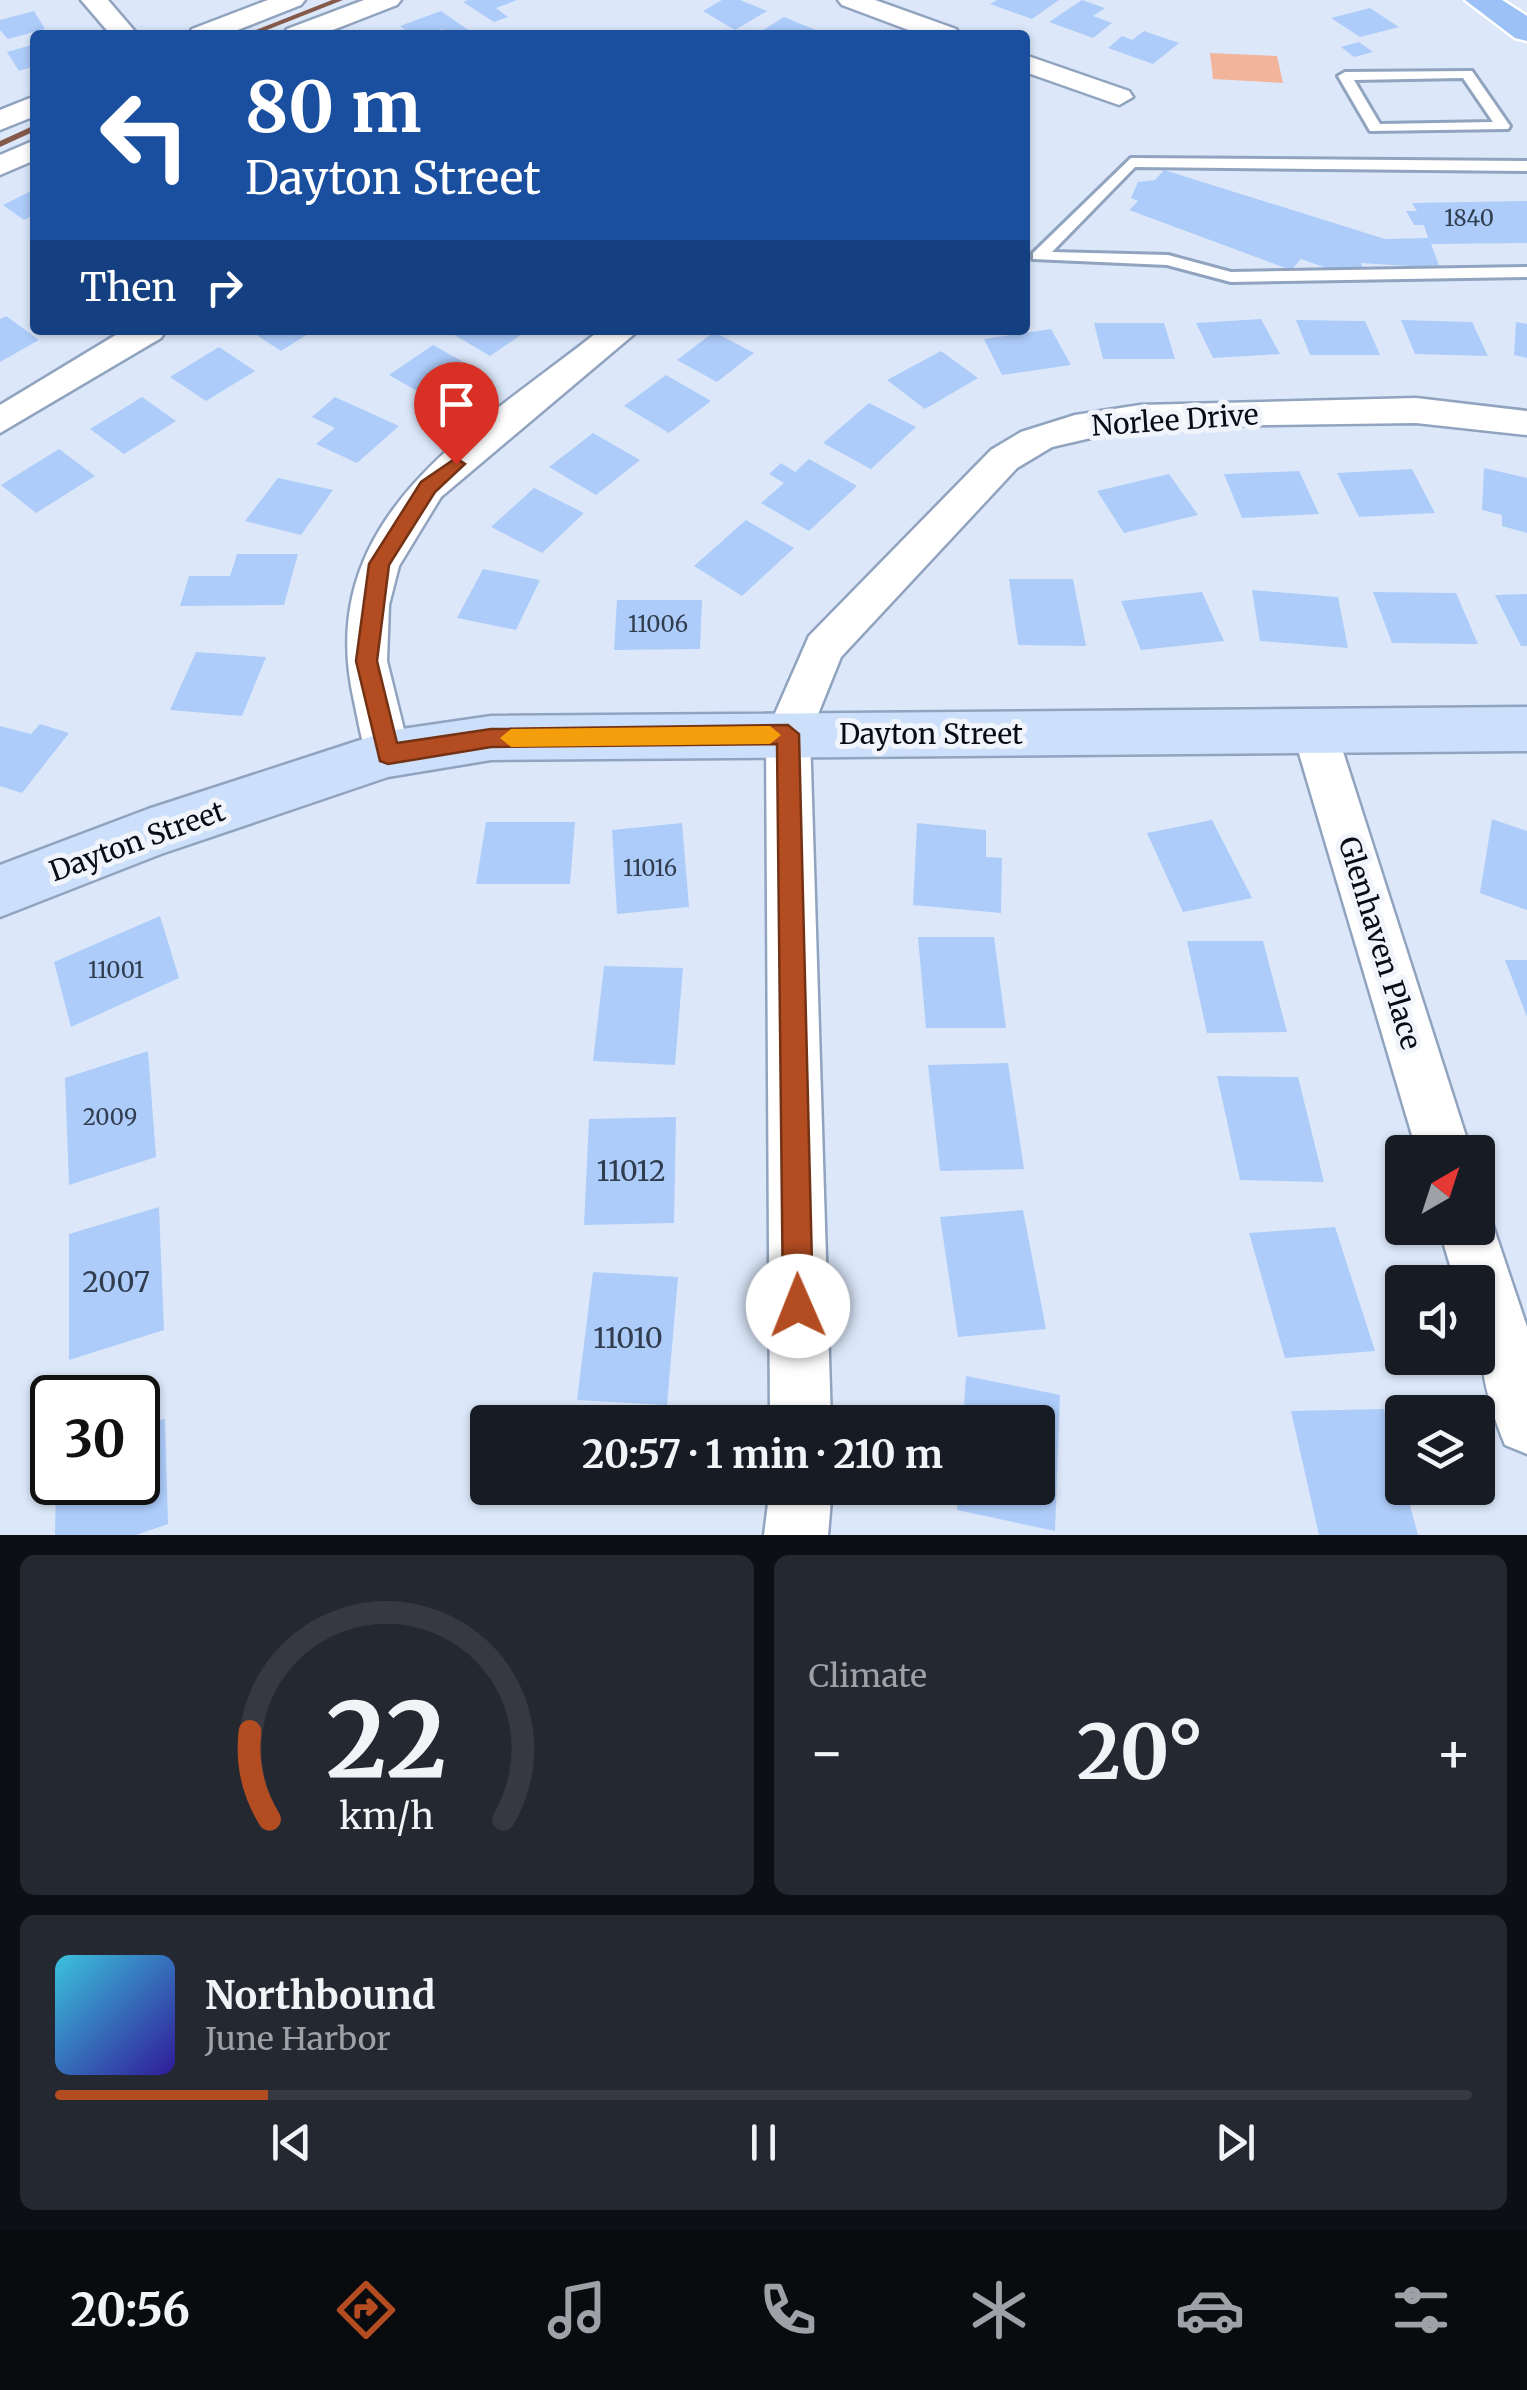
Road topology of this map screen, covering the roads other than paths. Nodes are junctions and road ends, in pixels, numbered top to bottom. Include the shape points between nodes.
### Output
1 (94, 0) edge
2 (292, 0) edge
3 (388, 0) edge
4 (851, 0) edge
5 (1481, 0) edge
6 (120, 30) edge
7 (213, 30) edge
8 (309, 30) edge
9 (933, 30) edge
10 (1527, 31) edge
11 (1030, 66) edge
12 (1118, 97) dead end
13 (30, 106) edge
14 (0, 121) edge
15 (1444, 146) junction
16 (30, 151) edge
17 (0, 166) edge
18 (1527, 166) edge
19 (1527, 272) edge
20 (141, 335) edge
21 (616, 335) edge
22 (0, 421) edge
23 (1527, 422) edge
24 (1527, 729) edge
25 (1316, 732) junction
26 (788, 734) junction
27 (388, 754) junction
28 (0, 891) edge
29 (1439, 1135) edge
30 (1472, 1245) edge
31 (800, 1405) edge
32 (1527, 1424) edge
33 (799, 1505) edge
34 (796, 1535) edge

1 - 6 street
2 - 7 street
3 - 8 street
4 - 9 street
5 - 10 main road
11 - 12 street
13 - 14 street
15 - 15 lane via 1503,126 1467,74 1345,76 1375,128
15 - 18 lane
15 - 19 lane via 1131,162 1039,256 1168,260 1232,277
16 - 17 street
20 - 22 street
21 - 27 street via 428,487 379,564 366,661
23 - 26 street, Norlee Drive via 1405,410 1161,416 1039,437 1004,459 824,648
24 - 25 street, Dayton Street
25 - 26 street, Dayton Street
25 - 29 street, Glenhaven Place
26 - 27 street, Dayton Street via 491,738
26 - 31 street
27 - 28 street, Dayton Street
30 - 32 street
33 - 34 street

